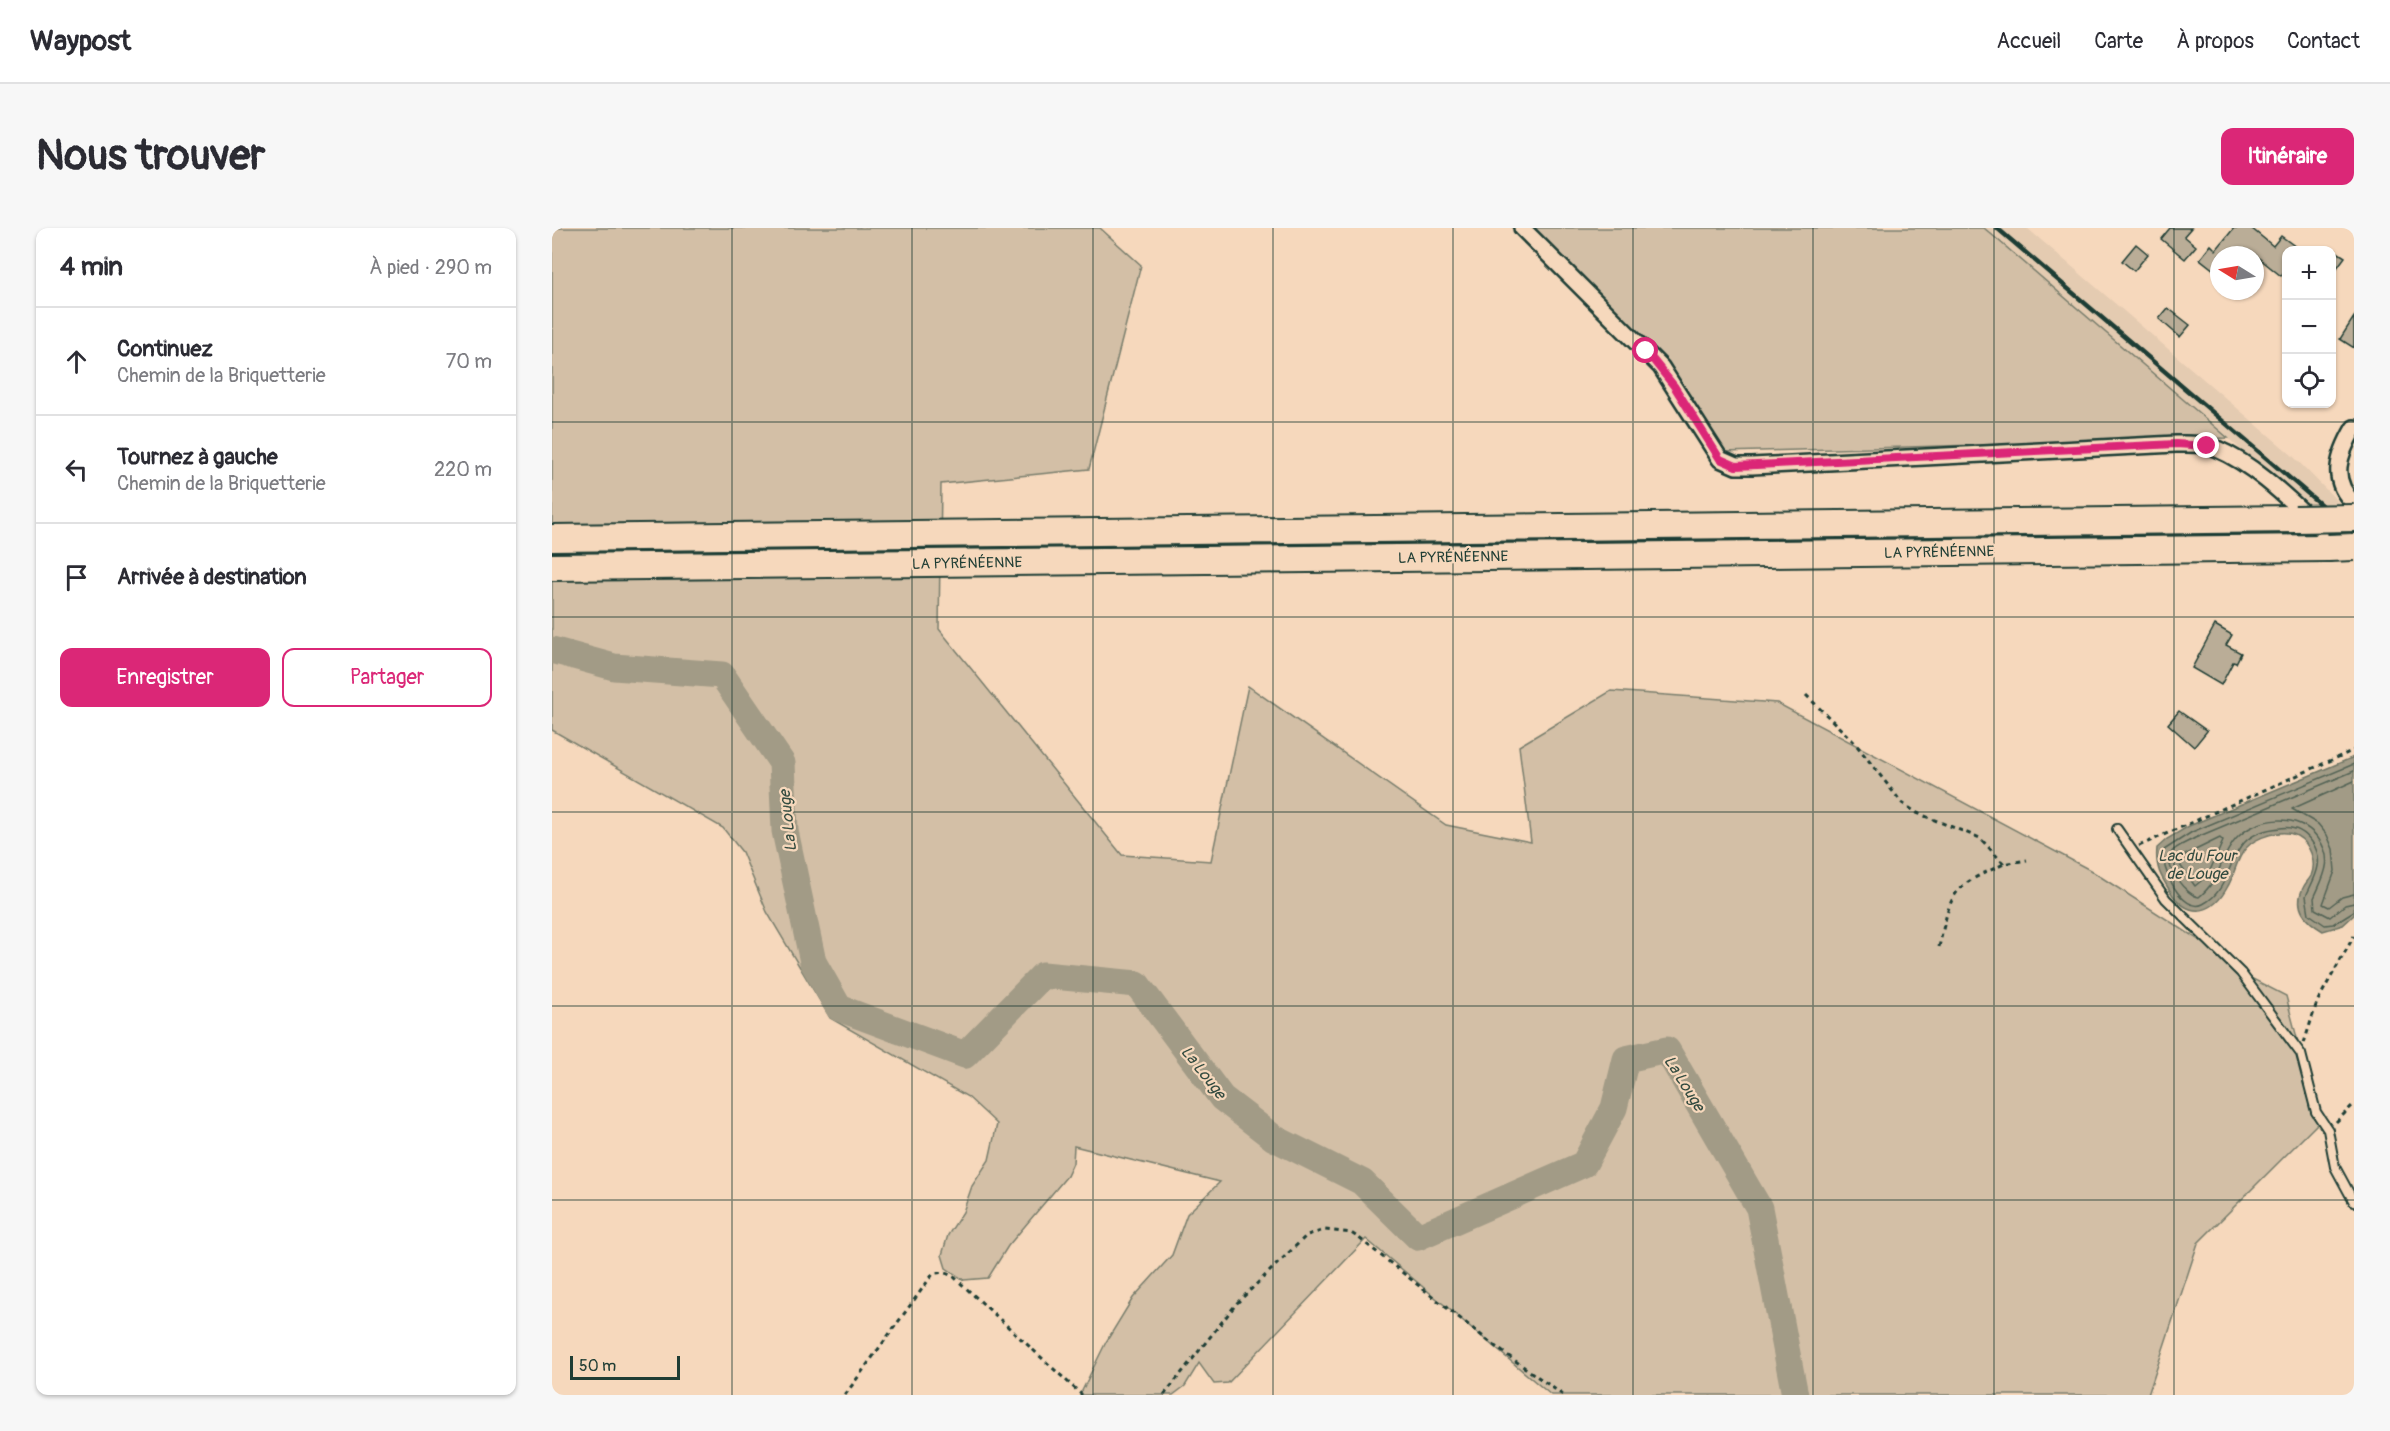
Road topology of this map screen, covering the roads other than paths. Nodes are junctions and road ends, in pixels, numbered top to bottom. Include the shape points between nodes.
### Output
1 (1522, 228) edge
2 (2354, 428) edge
3 (2354, 503) edge
4 (2354, 518) edge
5 (552, 538) edge
6 (2354, 547) edge
7 (2354, 559) edge
8 (552, 567) edge
9 (2117, 829) dead end
10 (2354, 1202) edge

1 - 7 street via 1660,368 1720,459 1728,464 2176,444 2207,446 2259,475
2 - 3 street via 2341,452 2337,473 2343,491
4 - 5 highway, LA PYRÉNÉENNE, bridge
6 - 8 highway, LA PYRÉNÉENNE, bridge
9 - 10 lane via 2182,917 2241,973 2301,1054 2316,1112 2328,1130 2335,1167

